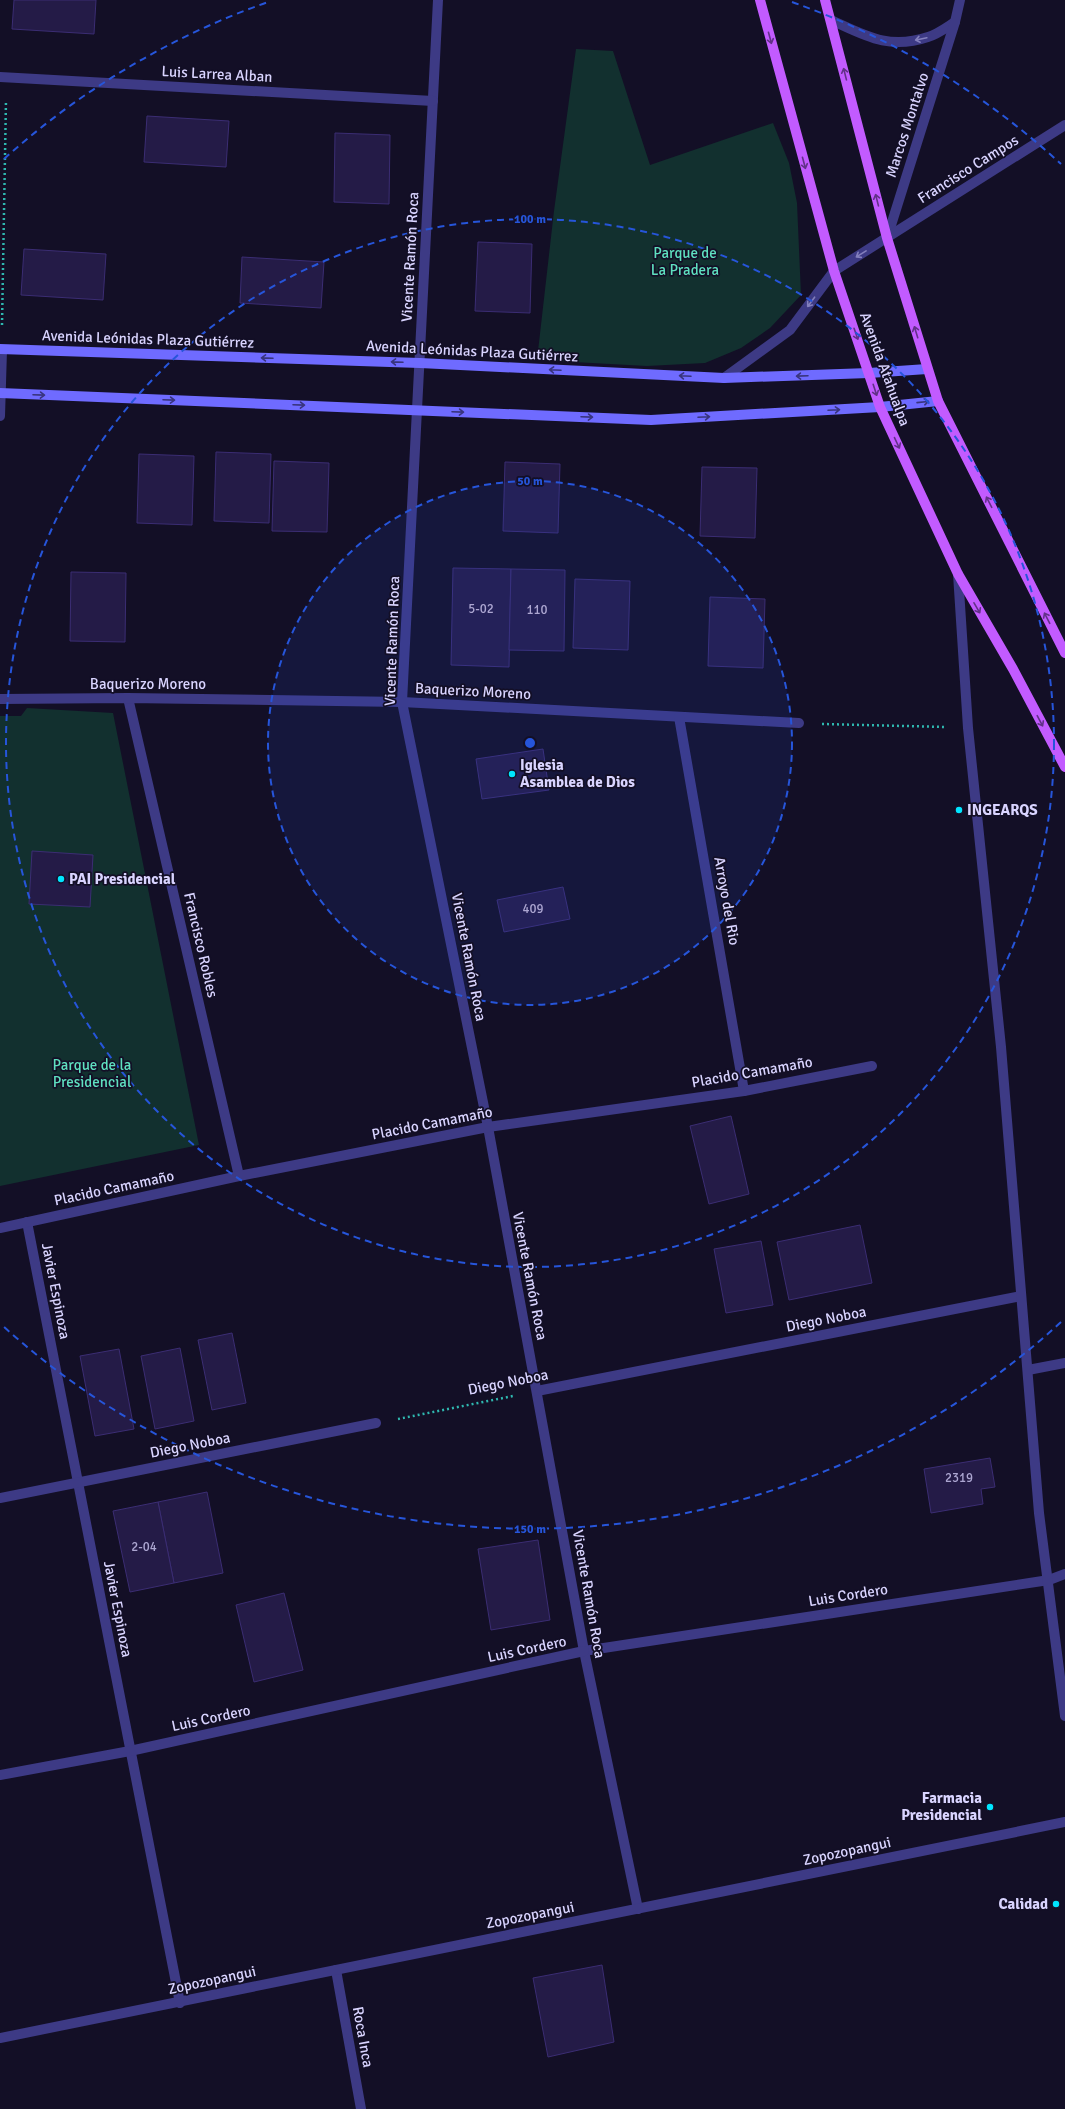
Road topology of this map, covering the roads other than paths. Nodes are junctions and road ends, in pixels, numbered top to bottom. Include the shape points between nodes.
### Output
1 (438, 0) edge
2 (760, 0) edge
3 (825, 0) edge
4 (960, 0) edge
5 (831, 20) junction
6 (955, 22) junction
7 (3, 77) edge
8 (433, 101) junction
9 (1065, 125) edge
10 (887, 238) junction
11 (834, 270) junction
12 (1, 349) edge
13 (420, 363) junction
14 (927, 369) junction
15 (869, 373) junction
16 (724, 378) junction
17 (0, 393) edge
18 (938, 401) junction
19 (880, 407) junction
20 (419, 410) junction
21 (0, 416) edge
22 (958, 574) junction
23 (1065, 653) edge
24 (128, 698) junction
25 (0, 699) edge
26 (402, 702) junction
27 (679, 717) junction
28 (799, 723) road end
29 (1065, 767) edge
30 (872, 1066) dead end
31 (744, 1091) junction
32 (488, 1127) junction
33 (239, 1176) junction
34 (27, 1222) junction
35 (0, 1228) edge
36 (1021, 1296) junction
37 (1065, 1363) edge
38 (1028, 1370) junction
39 (537, 1391) junction
40 (376, 1423) road end
41 (79, 1482) junction
42 (0, 1498) edge
43 (1065, 1574) edge
44 (1048, 1580) junction
45 (584, 1652) junction
46 (1065, 1716) edge
47 (130, 1751) junction
48 (0, 1775) edge
49 (1065, 1822) edge
50 (638, 1909) junction
51 (336, 1970) junction
52 (180, 2003) junction
53 (0, 2038) edge
54 (361, 2109) edge

1 - 8 street, Vicente Ramón Roca
2 -> 11 main road, Avenida Atahualpa
3 - 5 main road
4 - 6 street, Marcos Montalvo
6 -> 5 street via 929,37 901,43 874,40
10 -> 5 main road
6 - 10 street, Marcos Montalvo
7 - 8 street, Luis Larrea Alban
8 - 13 street, Vicente Ramón Roca
9 - 10 street, Francisco Campos
10 -> 11 street
14 -> 10 main road
11 -> 15 main road, Avenida Atahualpa
11 -> 16 street via 790,330
13 -> 12 main road, Avenida Leónidas Plaza Gutiérrez
12 - 17 street
16 -> 13 main road, Avenida Leónidas Plaza Gutiérrez
13 - 20 street, Vicente Ramón Roca
14 - 15 main road, Avenida Leónidas Plaza Gutiérrez
14 - 18 main road
15 -> 16 main road, Avenida Leónidas Plaza Gutiérrez
15 -> 19 main road, Avenida Atahualpa
17 -> 20 main road
17 - 21 street
19 -> 18 main road
23 -> 18 main road
20 -> 19 main road via 651,420
19 -> 22 main road, Avenida Atahualpa
20 - 26 street, Vicente Ramón Roca
22 -> 29 main road, Avenida Atahualpa
22 - 36 street via 968,728 1001,1047
24 - 25 street, Baquerizo Moreno
24 - 26 street, Baquerizo Moreno
24 - 33 street, Francisco Robles
26 - 27 street, Baquerizo Moreno
26 - 32 street, Vicente Ramón Roca
27 - 28 street, Baquerizo Moreno
27 - 31 street, Arroyo del Rio
30 - 31 street, Placido Camamaño
31 - 32 street, Placido Camamaño
32 - 33 street, Placido Camamaño
32 - 39 street, Vicente Ramón Roca
33 - 34 street, Placido Camamaño
34 - 35 street, Placido Camamaño
34 - 41 street, Javier Espinoza
36 - 38 street
36 - 39 street, Diego Noboa
37 - 38 street
38 - 44 street via 1039,1513
39 - 45 street, Vicente Ramón Roca
40 - 41 street, Diego Noboa
41 - 42 street, Diego Noboa
41 - 47 street, Javier Espinoza
43 - 44 street, Luis Cordero
44 - 45 street, Luis Cordero
44 - 46 street
45 - 47 street, Luis Cordero
45 - 50 street, Vicente Ramón Roca
47 - 48 street, Luis Cordero
47 - 52 street, Javier Espinoza
49 - 50 street, Zopozopangui
50 - 51 street, Zopozopangui
51 - 52 street, Zopozopangui
51 - 54 street, Roca Inca
52 - 53 street, Zopozopangui

